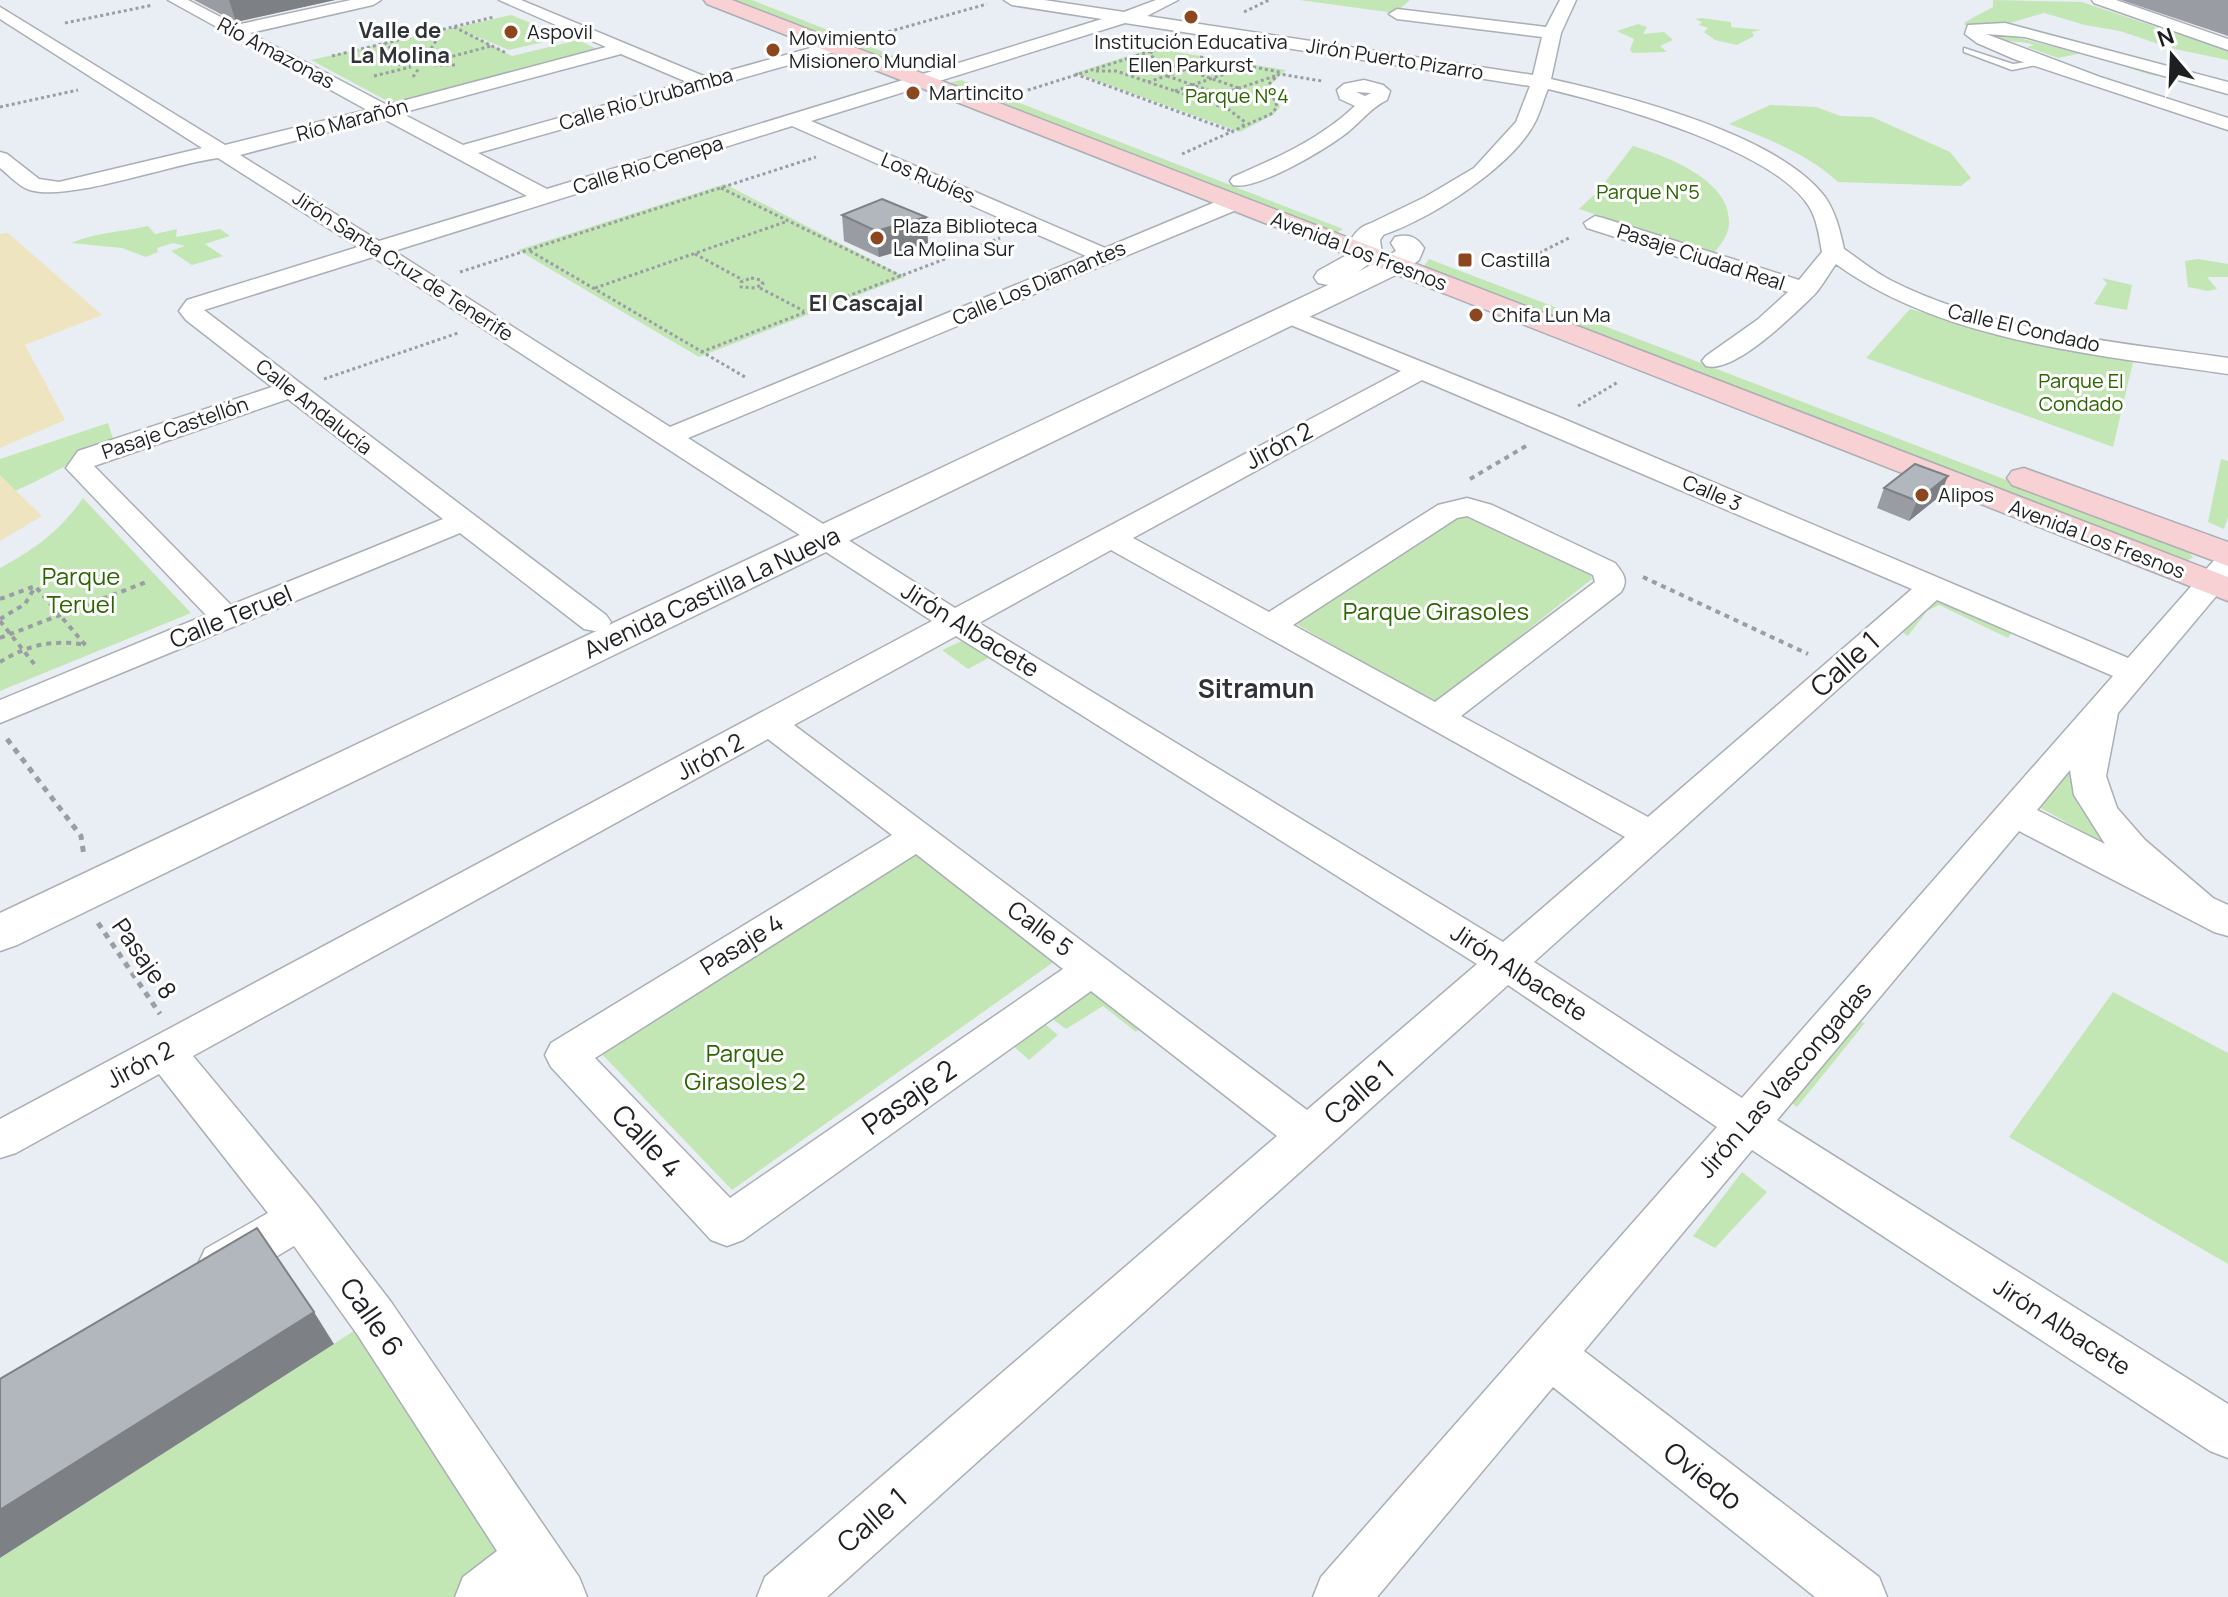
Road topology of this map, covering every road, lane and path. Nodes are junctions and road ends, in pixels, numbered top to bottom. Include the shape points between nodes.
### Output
1 (176, 0) edge
2 (373, 0) edge
3 (507, 0) edge
4 (714, 0) edge
5 (764, 0) edge
6 (994, 0) edge
7 (1012, 0) edge
8 (1170, 0) edge
9 (1568, 0) edge
10 (2092, 0) edge
11 (2105, 2) edge
12 (528, 8) junction
13 (0, 12) edge
14 (1397, 14) dead end
15 (1124, 17) junction
16 (443, 29) junction
17 (32, 30) junction
18 (234, 31) junction
19 (1552, 33) junction
20 (865, 38) junction
21 (383, 43) junction
22 (1171, 44) dead end
23 (2228, 45) edge
24 (492, 46) dead end
25 (832, 47) junction
26 (624, 48) junction
27 (1154, 50) junction
28 (1967, 50) dead end
29 (1171, 52) dead end
30 (1186, 55) dead end
31 (425, 59) dead end
32 (416, 61) dead end
33 (435, 61) dead end
34 (304, 62) junction
35 (2042, 63) junction
36 (1248, 66) junction
37 (947, 70) junction
38 (1185, 70) junction
39 (1077, 74) junction
40 (1279, 74) junction
41 (1167, 76) junction
42 (367, 78) dead end
43 (1211, 79) junction
44 (919, 80) junction
45 (114, 81) junction
46 (703, 82) junction
47 (1148, 82) junction
48 (1330, 82) dead end
49 (1541, 82) junction
50 (1193, 85) junction
51 (1239, 88) junction
52 (2228, 88) edge
53 (1174, 91) junction
54 (1220, 94) junction
55 (1013, 95) junction
56 (1202, 100) junction
57 (1365, 103) dead end
58 (0, 107) edge
59 (385, 111) junction
60 (794, 120) junction
61 (2228, 124) edge
62 (1241, 129) junction
63 (1235, 132) junction
64 (852, 145) junction
65 (222, 151) junction
66 (460, 152) junction
67 (1176, 156) junction
68 (0, 158) edge
69 (721, 188) junction
70 (1236, 192) junction
71 (545, 197) junction
72 (788, 221) junction
73 (1035, 224) junction
74 (1588, 228) joint
75 (1385, 248) junction
76 (376, 249) junction
77 (529, 250) junction
78 (1833, 252) junction
79 (694, 254) junction
80 (1105, 256) junction
81 (1507, 269) dead end
82 (447, 276) dead end
83 (901, 276) junction
84 (744, 280) junction
85 (759, 287) junction
86 (594, 288) junction
87 (1806, 290) junction
88 (805, 312) junction
89 (1288, 315) junction
90 (491, 322) junction
91 (701, 352) junction
92 (1715, 361) junction
93 (2228, 366) edge
94 (1419, 371) junction
95 (1744, 372) dead end
96 (1627, 377) dead end
97 (749, 380) dead end
98 (292, 389) junction
99 (1550, 423) junction
100 (668, 437) junction
101 (1993, 466) dead end
102 (463, 521) junction
103 (814, 532) junction
104 (1109, 537) junction
105 (178, 570) junction
106 (2224, 573) edge
107 (35, 586) junction
108 (1933, 587) junction
109 (0, 599) edge
110 (60, 615) junction
111 (227, 619) junction
112 (0, 620) edge
113 (595, 622) junction
114 (955, 622) junction
115 (1271, 625) junction
116 (11, 634) junction
117 (0, 638) edge
118 (23, 649) junction
119 (96, 657) junction
120 (0, 662) edge
121 (36, 665) dead end
122 (2134, 673) junction
123 (2103, 709) junction
124 (0, 712) edge
125 (1437, 717) junction
126 (771, 724) junction
127 (1, 731) edge
128 (2013, 813) junction
129 (1651, 835) junction
130 (918, 836) junction
131 (86, 876) junction
132 (0, 902) edge
133 (2213, 915) edge
134 (0, 933) edge
135 (1506, 963) junction
136 (1092, 969) junction
137 (173, 1048) junction
138 (566, 1055) joint
139 (1747, 1124) junction
140 (1309, 1136) junction
141 (0, 1140) edge
142 (300, 1218) junction
143 (727, 1226) joint
144 (191, 1283) edge
145 (1549, 1354) junction
146 (2228, 1433) edge
147 (546, 1577) edge
148 (483, 1597) edge
149 (785, 1597) edge
150 (1341, 1597) edge
151 (1859, 1597) edge

1 - 17 path
1 - 18 street, Río Amazonas
2 - 18 street
3 - 12 street
4 - 25 main road, Avenida Los Fresnos
5 - 20 main road, Avenida Los Fresnos
6 - 20 path
7 - 15 street, Jirón Puerto Pizarro
8 - 15 street, Calle Rio Cenepa
9 - 19 street
10 - 11 street
11 - 23 street
12 - 16 path
12 - 26 street
13 - 17 street, Jirón Santa Cruz de Tenerife
14 - 19 street
15 - 37 street, Calle Rio Cenepa
15 - 49 street, Jirón Puerto Pizarro
16 - 21 path
16 - 31 path
17 - 45 street, Jirón Santa Cruz de Tenerife
18 - 34 street, Río Amazonas
19 - 49 street
20 - 37 main road, Avenida Los Fresnos
21 - 32 path
21 - 34 path
22 - 27 path
24 - 33 path
25 - 44 main road, Avenida Los Fresnos
25 - 46 street, Calle Río Urubamba
26 - 46 street
26 - 59 street, Río Marañón
27 - 29 path
27 - 38 path via 1152,58
27 - 39 path
28 - 35 lane via 2012,67
30 - 36 path
34 - 42 path via 411,66
34 - 59 street, Río Amazonas
35 - 52 street via 1984,40 1974,29 2027,32
35 - 61 street
36 - 40 path
36 - 43 path
37 - 44 street, Calle Rio Cenepa
37 - 55 main road, Avenida Los Fresnos
38 - 41 path
38 - 43 path
39 - 47 path via 1116,71
39 - 55 path
39 - 63 path
40 - 48 path
40 - 51 path
40 - 62 path via 1268,85 1277,106 1273,113
41 - 47 path
41 - 50 path
43 - 50 path
43 - 51 path
44 - 60 street, Calle Rio Cenepa
44 - 70 main road, Avenida Los Fresnos
45 - 58 path
45 - 65 street, Jirón Santa Cruz de Tenerife
46 - 66 street, Calle Río Urubamba
47 - 53 path
49 - 75 street via 1525,124 1481,172 1433,202
49 - 78 street, Jirón Puerto Pizarro via 1655,115 1758,157 1813,196 1827,218
50 - 53 path
50 - 54 path
51 - 54 path
53 - 56 path
54 - 56 path
55 - 67 main road, Avenida Los Fresnos
56 - 62 path via 1238,114 1245,122
57 - 70 street, Calle Los Diamantes via 1329,139
59 - 65 street, Río Marañón
59 - 66 street, Río Amazonas
60 - 64 street, Los Rubíes
60 - 71 street, Calle Rio Cenepa
62 - 63 path
63 - 67 path
64 - 69 path
64 - 73 street, Los Rubíes
65 - 68 street, Río Marañón via 79,185 45,188 33,185
65 - 76 street, Jirón Santa Cruz de Tenerife
66 - 71 street, Río Amazonas
67 - 70 main road, Avenida Los Fresnos
69 - 72 path
69 - 77 path
70 - 75 main road, Avenida Los Fresnos
70 - 80 street, Calle Los Diamantes
71 - 76 street, Calle Rio Cenepa
72 - 79 path
72 - 83 path
73 - 80 street, Los Rubíes
73 - 83 path
74 - 81 path
74 - 87 street, Pasaje Ciudad Real
75 - 89 street, Avenida Castilla La Nueva
75 - 92 main road, Avenida Los Fresnos
75 - 103 street, Avenida Castilla La Nueva
75 - 106 main road, Avenida Los Fresnos
76 - 90 street, Jirón Santa Cruz de Tenerife
76 - 98 street, Calle Andalucía via 195,305 191,311
77 - 82 path
77 - 86 path
78 - 87 street
78 - 93 street, Calle El Condado via 1881,284 1938,309 2035,333
79 - 84 path
79 - 86 path
80 - 100 street, Calle Los Diamantes
83 - 88 path
84 - 85 path via 741,287
84 - 85 path via 761,280
85 - 88 path
86 - 91 path
87 - 92 street via 1773,322
88 - 91 path
89 - 94 street, Calle 3
89 - 103 street, Avenida Castilla La Nueva
90 - 98 path
90 - 100 street, Jirón Santa Cruz de Tenerife
91 - 97 path
92 - 95 main road, Avenida Los Fresnos
94 - 99 street, Calle 3
94 - 104 street, Jirón 2
96 - 99 path
98 - 102 street, Calle Andalucía
98 - 105 street, Pasaje Castellón via 88,457 81,464
99 - 108 street, Calle 3
100 - 103 street, Jirón Santa Cruz de Tenerife
101 - 106 main road, Avenida Los Fresnos
102 - 111 street, Calle Teruel
102 - 113 street, Calle Andalucía
103 - 113 street, Avenida Castilla La Nueva
103 - 114 street, Jirón Albacete
103 - 131 street, Avenida Castilla La Nueva
104 - 114 street, Jirón 2
104 - 115 street
105 - 110 path
105 - 111 street, Pasaje Castellón
106 - 122 street, Jirón Las Vascongadas
107 - 109 path
107 - 110 path
107 - 112 path via 25,604
108 - 122 street, Calle 3
108 - 129 street, Calle 1
110 - 116 path
110 - 119 path
111 - 119 street, Calle Teruel
112 - 116 path
113 - 131 street, Avenida Castilla La Nueva
114 - 126 street, Jirón 2
114 - 135 street, Jirón Albacete
115 - 125 street
115 - 125 street via 1448,511 1467,507 1604,569 1610,585
116 - 117 path
116 - 118 path
118 - 119 path via 56,642
118 - 120 path
118 - 121 path
119 - 124 street, Calle Teruel
122 - 123 street, Jirón Las Vascongadas
123 - 128 street, Jirón Las Vascongadas
123 - 133 street via 2088,776 2098,803 2116,834 2152,870
125 - 129 street
126 - 130 street, Calle 5
126 - 137 street, Jirón 2
127 - 131 path, Pasaje 8 via 81,836
128 - 133 street
128 - 139 street, Jirón Las Vascongadas
129 - 135 street, Calle 1
130 - 136 street, Calle 5
130 - 138 street, Pasaje 4
131 - 132 street, Avenida Castilla La Nueva
131 - 134 street, Avenida Castilla La Nueva
131 - 137 path, Pasaje 8 via 92,916
135 - 139 street, Jirón Albacete
135 - 140 street, Calle 1
136 - 140 street, Calle 5
136 - 143 street, Pasaje 2
137 - 141 street, Jirón 2
137 - 142 street, Calle 6
138 - 143 street, Calle 4
139 - 145 street, Jirón Las Vascongadas
139 - 146 street, Jirón Albacete
140 - 149 street, Calle 1
142 - 144 street
142 - 147 street, Calle 6 via 374,1318
145 - 150 street, Jirón Las Vascongadas
145 - 151 street, Oviedo
147 - 148 street

